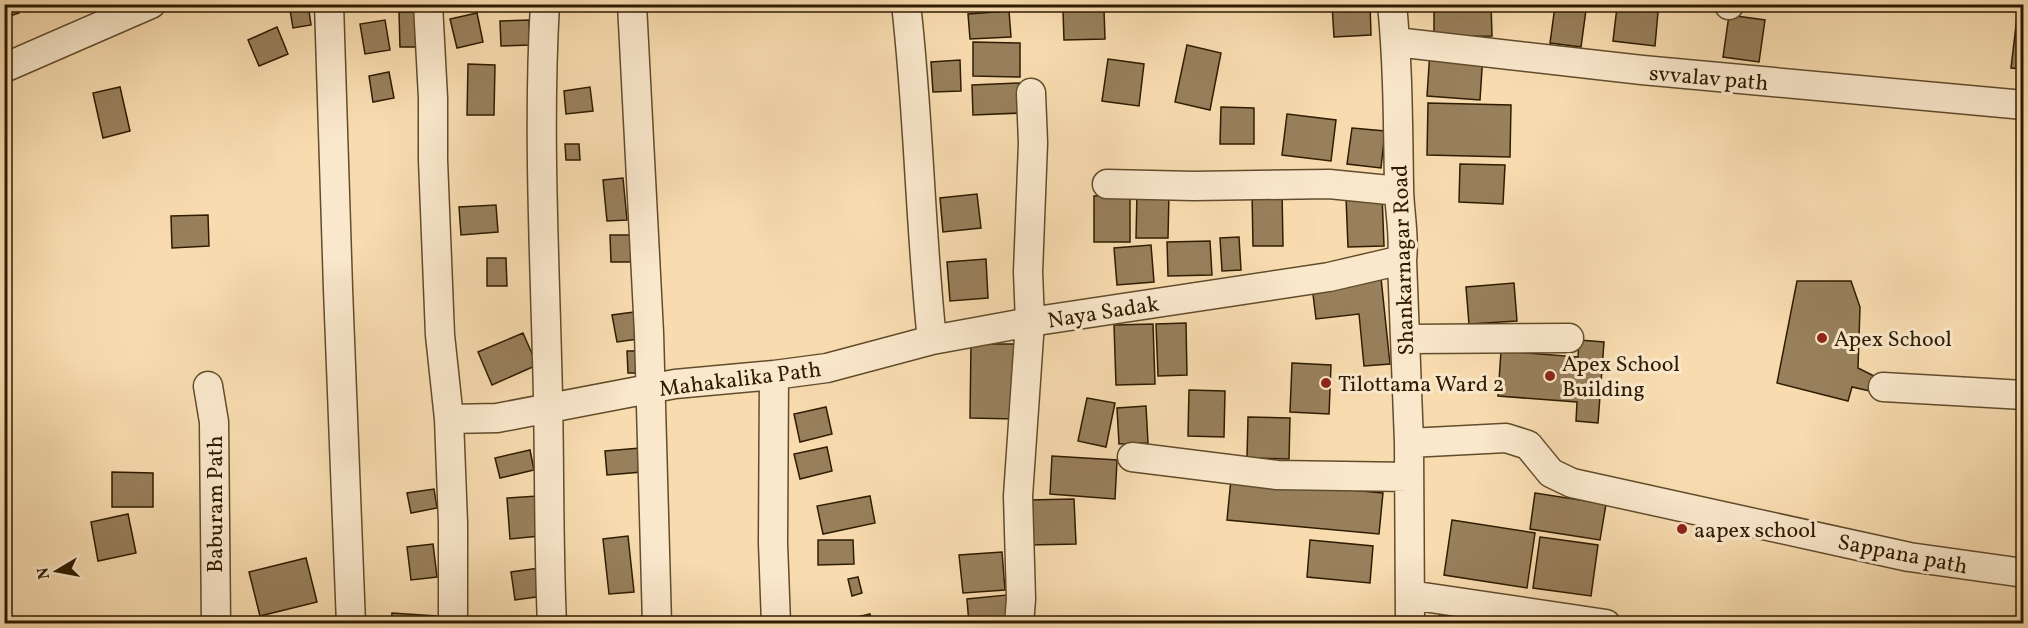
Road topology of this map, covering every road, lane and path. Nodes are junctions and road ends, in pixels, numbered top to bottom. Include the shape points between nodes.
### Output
1 (151, 4) edge
2 (330, 4) edge
3 (428, 4) edge
4 (545, 4) edge
5 (632, 4) edge
6 (906, 4) edge
7 (1392, 4) edge
8 (1396, 42) junction
9 (4, 68) edge
10 (1031, 93) dead end
11 (2024, 105) edge
12 (1107, 184) dead end
13 (1399, 190) junction
14 (1402, 260) junction
15 (1030, 322) junction
16 (1569, 338) dead end
17 (1406, 339) junction
18 (932, 340) junction
19 (774, 375) junction
20 (208, 386) dead end
21 (1883, 387) dead end
22 (650, 389) junction
23 (2024, 395) edge
24 (549, 408) junction
25 (448, 419) junction
26 (1409, 443) junction
27 (1132, 457) dead end
28 (1409, 477) junction
29 (2024, 573) edge
30 (1410, 595) junction
31 (216, 624) edge
32 (351, 624) edge
33 (453, 624) edge
34 (552, 624) edge
35 (657, 624) edge
36 (776, 624) edge
37 (1019, 624) edge
38 (1410, 624) edge
39 (1606, 624) edge

1 - 9 street
2 - 32 street
3 - 25 street via 440,334
4 - 24 street via 541,65
5 - 22 street
6 - 18 street
7 - 8 street, Shankarnagar Road
8 - 11 street, svvalav path via 1641,70
8 - 13 street, Shankarnagar Road
10 - 15 street
12 - 13 street via 1329,184
13 - 14 street, Shankarnagar Road
14 - 15 street, Naya Sadak via 1329,278
14 - 17 street, Shankarnagar Road
15 - 18 street, Mahakalika Path
15 - 37 street, Naya Sadak via 1018,496
16 - 17 street
17 - 26 street, Shankarnagar Road
18 - 19 street, Mahakalika Path via 827,368
19 - 22 street, Mahakalika Path
19 - 36 street
20 - 31 street, Baburam Path via 214,422
21 - 23 street
22 - 24 street, Mahakalika Path
22 - 35 street
24 - 25 street, Mahakalika Path via 497,418
24 - 34 street
25 - 33 street
26 - 28 street, Shankarnagar Road
26 - 29 street, Sappana path via 1506,438 1528,445 1551,473 1572,483 1909,557
27 - 28 street via 1277,475
28 - 30 street, Shankarnagar Road
30 - 38 street, Shankarnagar Road
30 - 39 street

